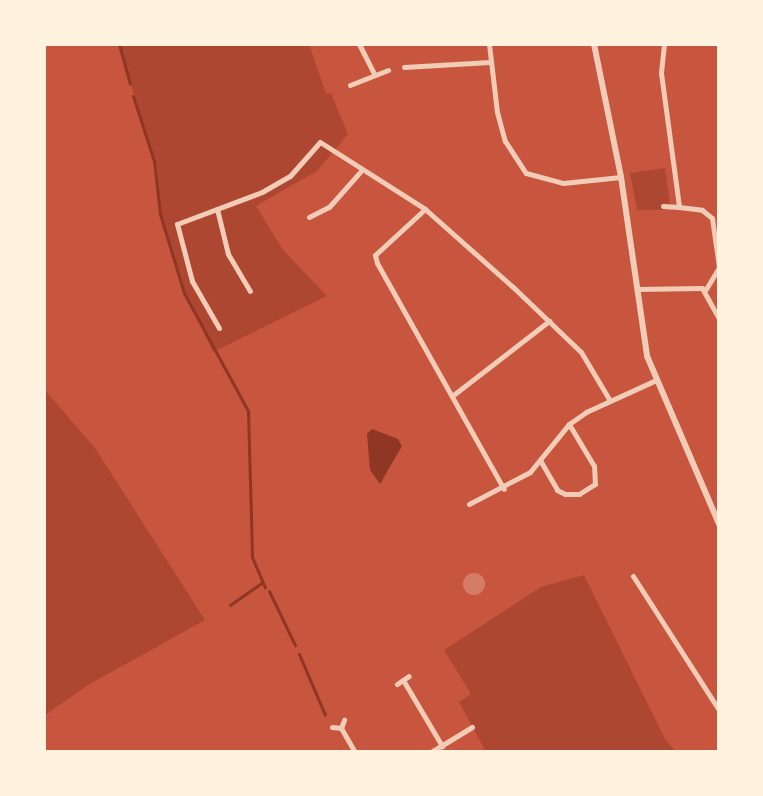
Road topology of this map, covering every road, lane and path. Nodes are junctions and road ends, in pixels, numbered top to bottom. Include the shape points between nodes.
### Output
1 (359, 44) edge
2 (489, 44) edge
3 (594, 44) edge
4 (664, 44) edge
5 (490, 62) junction
6 (404, 67) dead end
7 (388, 70) dead end
8 (374, 74) junction
9 (350, 85) dead end
10 (360, 172) junction
11 (621, 177) junction
12 (663, 206) dead end
13 (679, 207) junction
14 (217, 209) junction
15 (425, 209) junction
16 (309, 217) dead end
17 (719, 267) edge
18 (636, 289) junction
19 (705, 289) junction
20 (250, 291) dead end
21 (719, 319) edge
22 (549, 321) junction
23 (219, 328) dead end
24 (654, 381) junction
25 (452, 396) junction
26 (609, 399) junction
27 (569, 424) junction
28 (540, 460) junction
29 (504, 489) junction
30 (469, 504) dead end
31 (719, 524) edge
32 (633, 576) dead end
33 (409, 676) dead end
34 (719, 710) edge
35 (344, 720) dead end
36 (332, 727) dead end
37 (472, 727) dead end
38 (341, 728) junction
39 (442, 746) junction
40 (434, 751) edge
41 (355, 752) edge

1 - 8 street
2 - 5 street
3 - 11 street
4 - 13 street via 661,73
5 - 6 street
5 - 11 street via 505,141 526,173 563,183
7 - 8 street
8 - 9 street
10 - 14 street via 320,142 310,157 262,192
10 - 15 street
10 - 16 street via 329,207
11 - 18 street
12 - 13 street
13 - 17 street via 702,210 712,218
14 - 20 street via 228,254
14 - 23 street via 177,224 192,281
15 - 22 street
15 - 25 street via 375,255
17 - 19 street
18 - 19 street
18 - 24 street
19 - 21 street
22 - 25 street
22 - 26 street via 581,352
24 - 26 street
24 - 31 street
25 - 29 street
26 - 27 street
27 - 28 street
27 - 28 street via 594,466 595,484 579,494 565,494 557,490
28 - 29 street
29 - 30 street
32 - 34 street
33 - 39 street via 400,682
35 - 38 street
36 - 38 street
37 - 39 street
38 - 41 street
39 - 40 street

